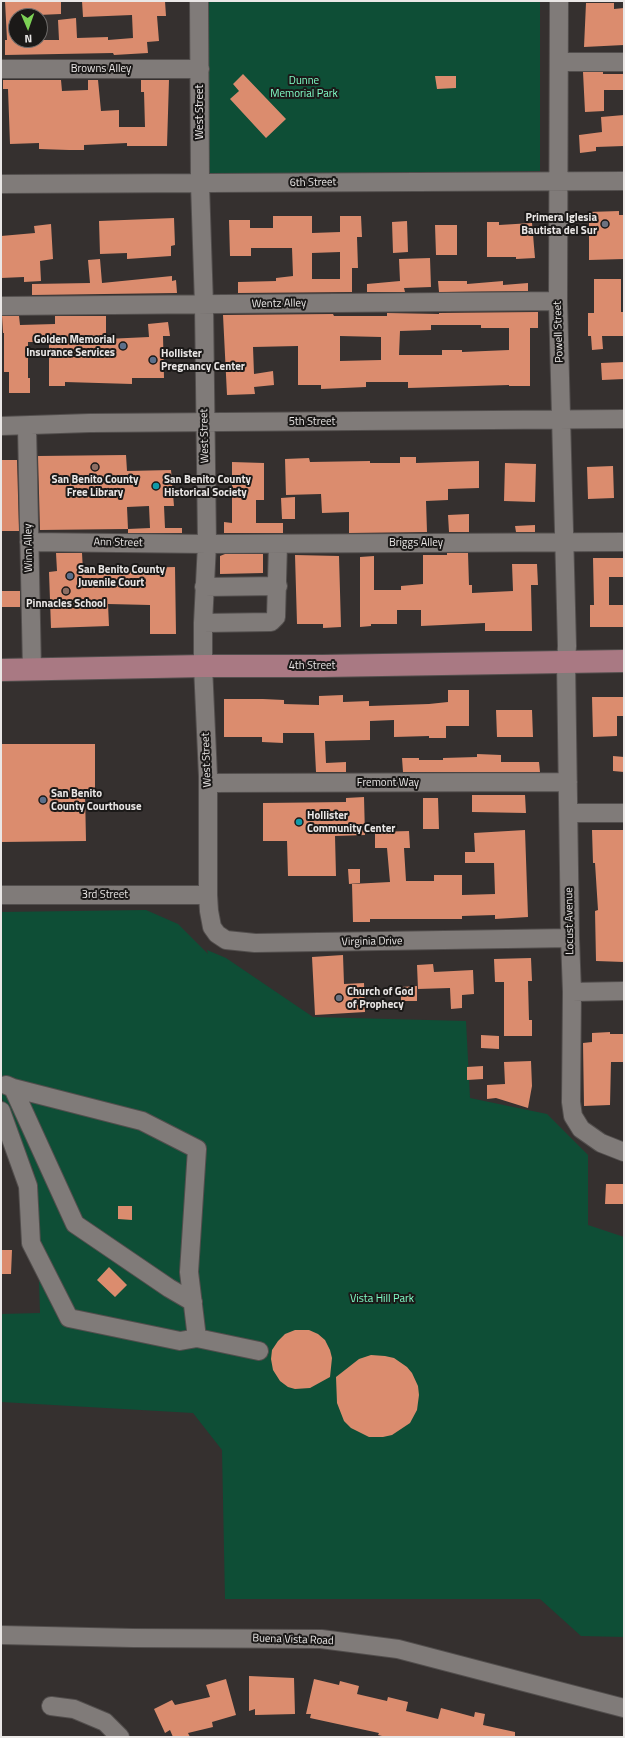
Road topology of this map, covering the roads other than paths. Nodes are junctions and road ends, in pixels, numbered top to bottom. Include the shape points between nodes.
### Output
1 (199, 1) edge
2 (559, 1) edge
3 (559, 62) junction
4 (624, 62) edge
5 (1, 69) edge
6 (200, 69) junction
7 (624, 181) edge
8 (558, 182) junction
9 (1, 184) edge
10 (200, 184) junction
11 (558, 301) junction
12 (204, 305) junction
13 (1, 306) edge
14 (624, 419) edge
15 (561, 420) junction
16 (205, 422) junction
17 (1, 426) edge
18 (27, 427) junction
19 (29, 542) junction
20 (564, 542) junction
21 (624, 542) edge
22 (207, 544) junction
23 (278, 544) junction
24 (204, 586) junction
25 (278, 586) junction
26 (203, 623) junction
27 (624, 661) edge
28 (566, 662) junction
29 (203, 666) junction
30 (1, 670) edge
31 (32, 670) junction
32 (568, 782) junction
33 (208, 783) junction
34 (569, 813) junction
35 (624, 813) edge
36 (1, 895) edge
37 (208, 895) junction
38 (570, 938) junction
39 (624, 991) edge
40 (572, 992) junction
41 (7, 1086) edge
42 (1, 1111) edge
43 (624, 1152) edge
44 (193, 1302) junction
45 (198, 1338) junction
46 (259, 1351) dead end
47 (1, 1635) edge
48 (52, 1706) dead end
49 (624, 1708) edge
50 (120, 1737) edge

1 - 6 street, West Street
2 - 3 street, Powell Street
3 - 4 street
3 - 8 street, Powell Street
5 - 6 street, Browns Alley
6 - 10 street, West Street
7 - 8 street, 6th Street
8 - 10 street, 6th Street
8 - 11 street, Powell Street
9 - 10 street, 6th Street
10 - 12 street, West Street
11 - 12 street, Wentz Alley
11 - 15 street, Powell Street
12 - 13 street, Wentz Alley
12 - 16 street, West Street
14 - 15 street, 5th Street
15 - 16 street, 5th Street
15 - 20 street, Powell Street
16 - 18 street, 5th Street via 90,423
16 - 22 street, West Street
17 - 18 street, 5th Street
18 - 19 street, Winn Alley
19 - 22 street, Ann Street
19 - 31 street, Winn Alley
20 - 21 street, Briggs Alley
20 - 23 street, Briggs Alley
20 - 28 street, Powell Street
22 - 23 street, Briggs Alley
22 - 24 street, West Street
23 - 25 street
24 - 25 street
24 - 26 street, West Street
25 - 26 street via 276,617 271,622
26 - 29 street, West Street
27 - 28 main road, 4th Street
28 - 29 main road, 4th Street
28 - 32 street, Locust Avenue
29 - 31 main road, 4th Street
29 - 33 street, West Street
30 - 31 main road, 4th Street
32 - 33 street, Fremont Way
32 - 34 street, Locust Avenue
33 - 37 street, West Street
34 - 35 street
34 - 38 street, Locust Avenue
36 - 37 street, 3rd Street
37 - 38 street, Virginia Drive via 214,930 232,942
38 - 40 street, Locust Avenue
39 - 40 street
40 - 43 street, Locust Avenue via 573,1116 581,1130 590,1137
41 - 44 street via 74,1224
41 - 44 street via 142,1121 197,1149 189,1272
42 - 45 street via 28,1186 31,1243 69,1318 180,1341
44 - 45 street
45 - 46 street
47 - 49 street, Buena Vista Road via 321,1639 398,1650
48 - 50 street via 74,1709 105,1722

